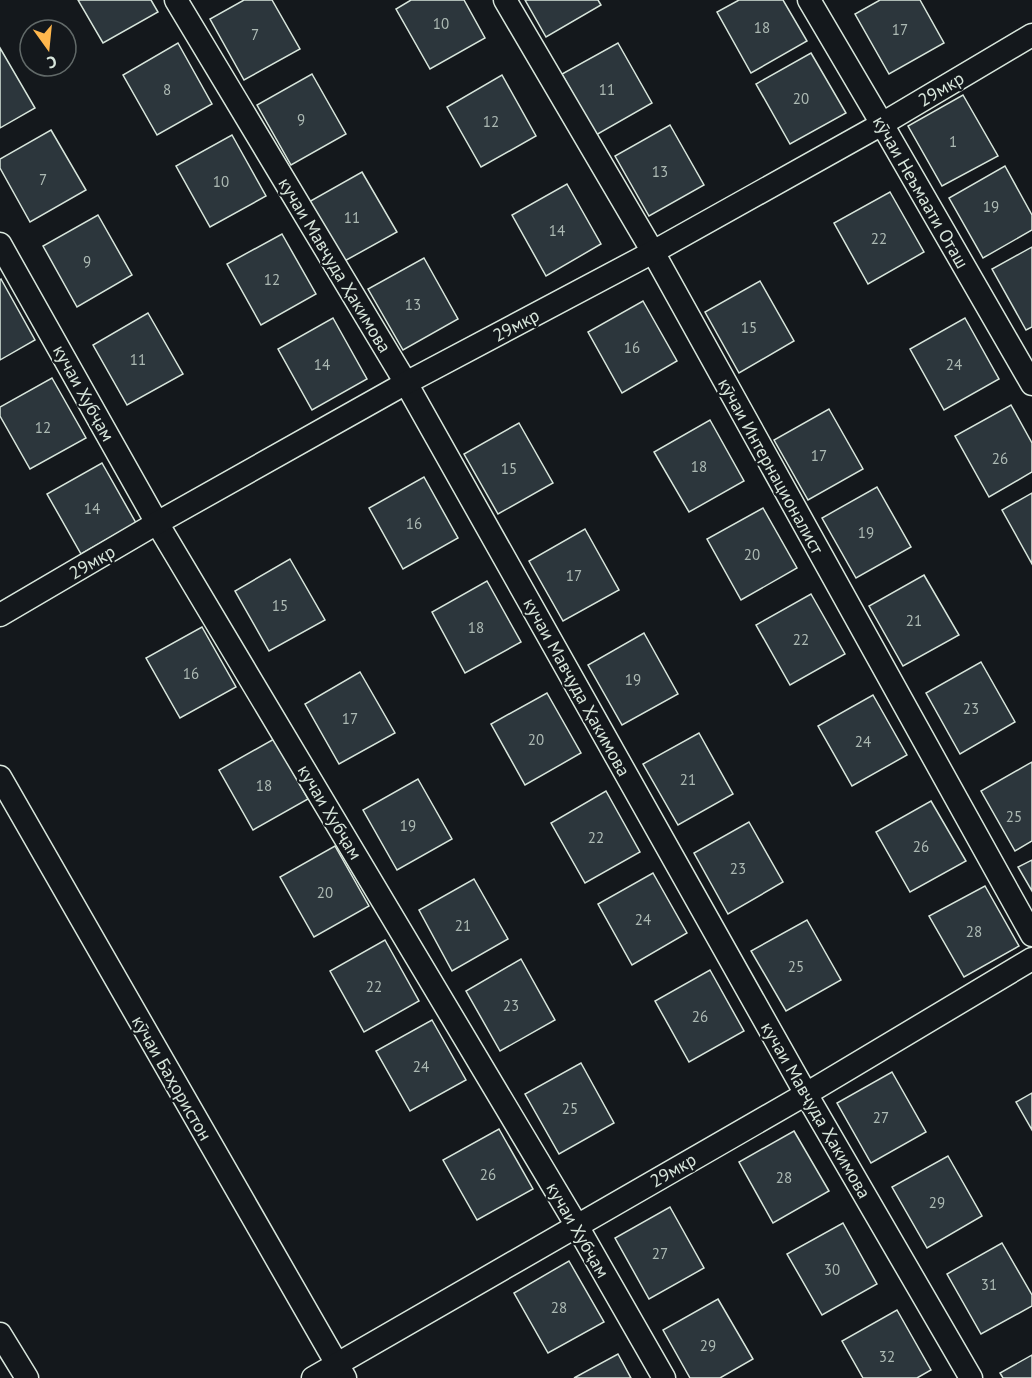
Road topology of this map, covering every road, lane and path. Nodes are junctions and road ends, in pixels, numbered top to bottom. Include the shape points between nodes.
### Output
1 (176, 0) edge
2 (504, 0) edge
3 (809, 0) edge
4 (1032, 35) edge
5 (882, 124) junction
6 (0, 244) edge
7 (653, 252) junction
8 (406, 383) junction
9 (1032, 384) edge
10 (157, 524) junction
11 (0, 615) edge
12 (0, 777) edge
13 (1032, 935) edge
14 (1032, 959) edge
15 (806, 1094) junction
16 (577, 1226) junction
17 (0, 1334) edge
18 (341, 1371) edge
19 (27, 1378) edge
20 (313, 1378) edge
21 (664, 1378) edge
22 (971, 1378) edge

1 - 8 street, кучаи Мавҷуда Ҳакимова
2 - 7 street, кӯчаи Интернационалист
3 - 5 street, кӯчаи Неъмаати Оташ
4 - 5 street, 29мкр
5 - 7 street, 29мкр
5 - 9 street, кӯчаи Неъмаати Оташ
6 - 10 street, кучаи Хубҷам
7 - 8 street, 29мкр
7 - 13 street, кӯчаи Интернационалист
8 - 10 street, 29мкр
8 - 15 street, кучаи Мавҷуда Ҳакимова
10 - 11 street, 29мкр
10 - 16 street, кучаи Хубҷам
12 - 18 street, кӯчаи Баҳористон
14 - 15 street, 29мкр
15 - 16 street, 29мкр
15 - 22 street, кучаи Мавҷуда Ҳакимова
16 - 18 street, 29мкр
16 - 21 street, кучаи Хубҷам
17 - 19 street
18 - 20 street, 29мкр

